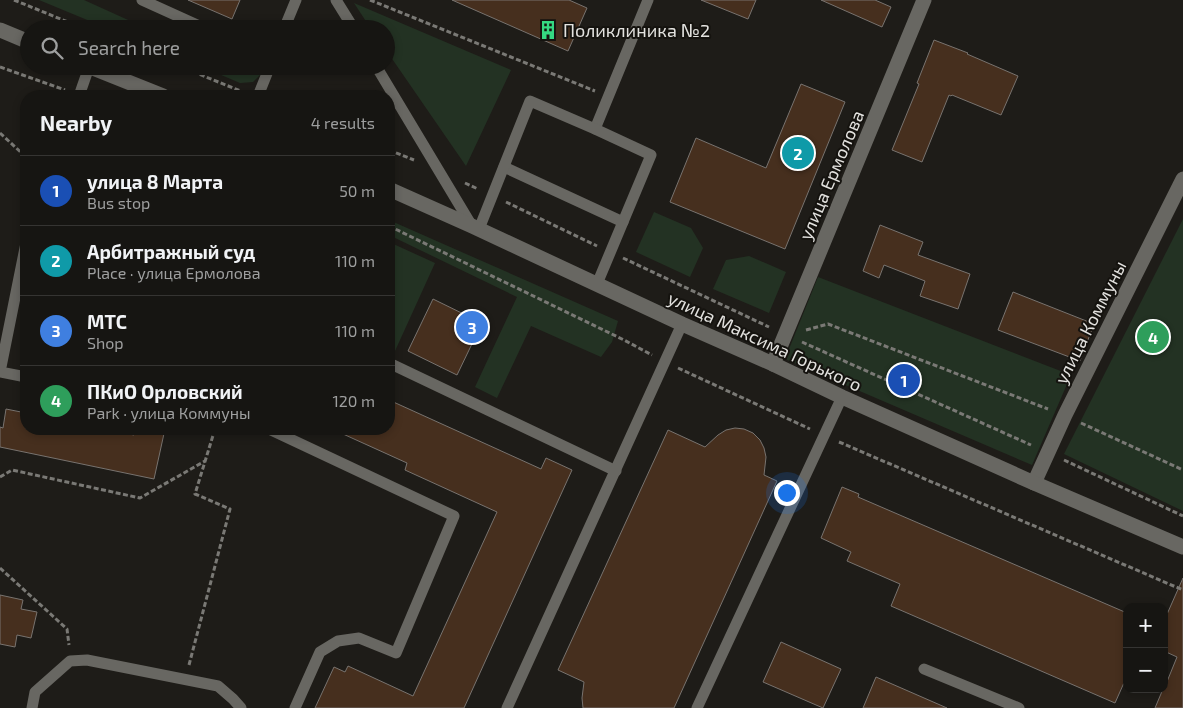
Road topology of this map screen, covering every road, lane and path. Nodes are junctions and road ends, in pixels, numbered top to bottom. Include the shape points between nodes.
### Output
1 (14, 0) edge
2 (142, 0) edge
3 (296, 0) edge
4 (336, 0) edge
5 (370, 0) edge
6 (648, 0) edge
7 (924, 0) edge
8 (63, 20) edge
9 (186, 20) edge
10 (288, 20) edge
11 (348, 20) edge
12 (0, 30) edge
13 (20, 38) edge
14 (0, 67) edge
15 (20, 74) edge
16 (22, 75) edge
17 (86, 75) edge
18 (111, 75) edge
19 (201, 75) edge
20 (266, 75) edge
21 (382, 75) edge
22 (63, 90) edge
23 (81, 90) edge
24 (148, 90) edge
25 (238, 90) edge
26 (260, 90) edge
27 (391, 90) edge
28 (395, 97) edge
29 (609, 97) junction
30 (595, 129) junction
31 (0, 133) edge
32 (20, 151) edge
33 (395, 152) edge
34 (504, 167) junction
35 (440, 170) junction
36 (1183, 179) edge
37 (395, 192) edge
38 (492, 196) junction
39 (623, 222) junction
40 (476, 227) junction
41 (395, 229) edge
42 (611, 252) junction
43 (20, 273) edge
44 (598, 284) junction
45 (682, 324) junction
46 (785, 335) junction
47 (665, 362) junction
48 (773, 364) junction
49 (395, 366) edge
50 (0, 372) edge
51 (20, 376) edge
52 (842, 396) junction
53 (1065, 415) junction
54 (213, 435) edge
55 (282, 435) edge
56 (824, 436) junction
57 (1048, 452) junction
58 (205, 461) junction
59 (1183, 470) edge
60 (616, 471) junction
61 (0, 477) edge
62 (1034, 483) junction
63 (1183, 516) edge
64 (1183, 547) edge
65 (0, 568) edge
66 (1183, 590) edge
67 (70, 661) junction
68 (924, 669) dead end
69 (185, 680) junction
70 (32, 708) edge
71 (241, 708) edge
72 (295, 708) edge
73 (507, 708) edge
74 (697, 708) edge
75 (1019, 708) edge

1 - 8 path
2 - 9 lane
3 - 10 lane
4 - 11 lane
5 - 29 path
6 - 29 lane
7 - 46 main road, улица Ермолова
12 - 13 main road
14 - 15 path
16 - 22 path
17 - 23 lane
18 - 24 main road
19 - 25 path
20 - 26 lane
21 - 27 lane
28 - 35 lane
29 - 30 lane
30 - 34 lane via 530,100
30 - 39 lane via 651,155
31 - 32 path
33 - 35 path
34 - 38 lane
34 - 39 lane
35 - 38 path
35 - 40 lane
36 - 53 main road, улица Коммуны
37 - 40 main road, улица Максима Горького
38 - 40 lane
38 - 42 path
39 - 42 lane
40 - 44 main road, улица Максима Горького
41 - 47 path
42 - 44 lane
42 - 46 path
43 - 50 lane
44 - 45 main road, улица Максима Горького
45 - 47 lane
45 - 48 main road, улица Максима Горького
46 - 48 main road, улица Ермолова
46 - 53 path via 828,324
46 - 57 path
47 - 56 path
47 - 60 lane
48 - 52 main road, улица Максима Горького
49 - 60 lane
50 - 51 lane
52 - 56 lane
52 - 62 main road, улица Максима Горького
53 - 57 main road, улица Коммуны
53 - 59 path
54 - 58 path
55 - 72 lane via 454,516 396,653 359,638 338,641 320,652
56 - 66 path
56 - 74 lane
57 - 62 main road, улица Коммуны
57 - 63 path
58 - 61 path via 140,498 12,470
58 - 69 path via 196,494 230,509
60 - 73 lane
62 - 64 main road, улица Максима Горького
65 - 67 path via 67,629
67 - 69 lane via 87,660
67 - 70 lane via 35,692
68 - 75 lane
69 - 71 lane via 218,686

